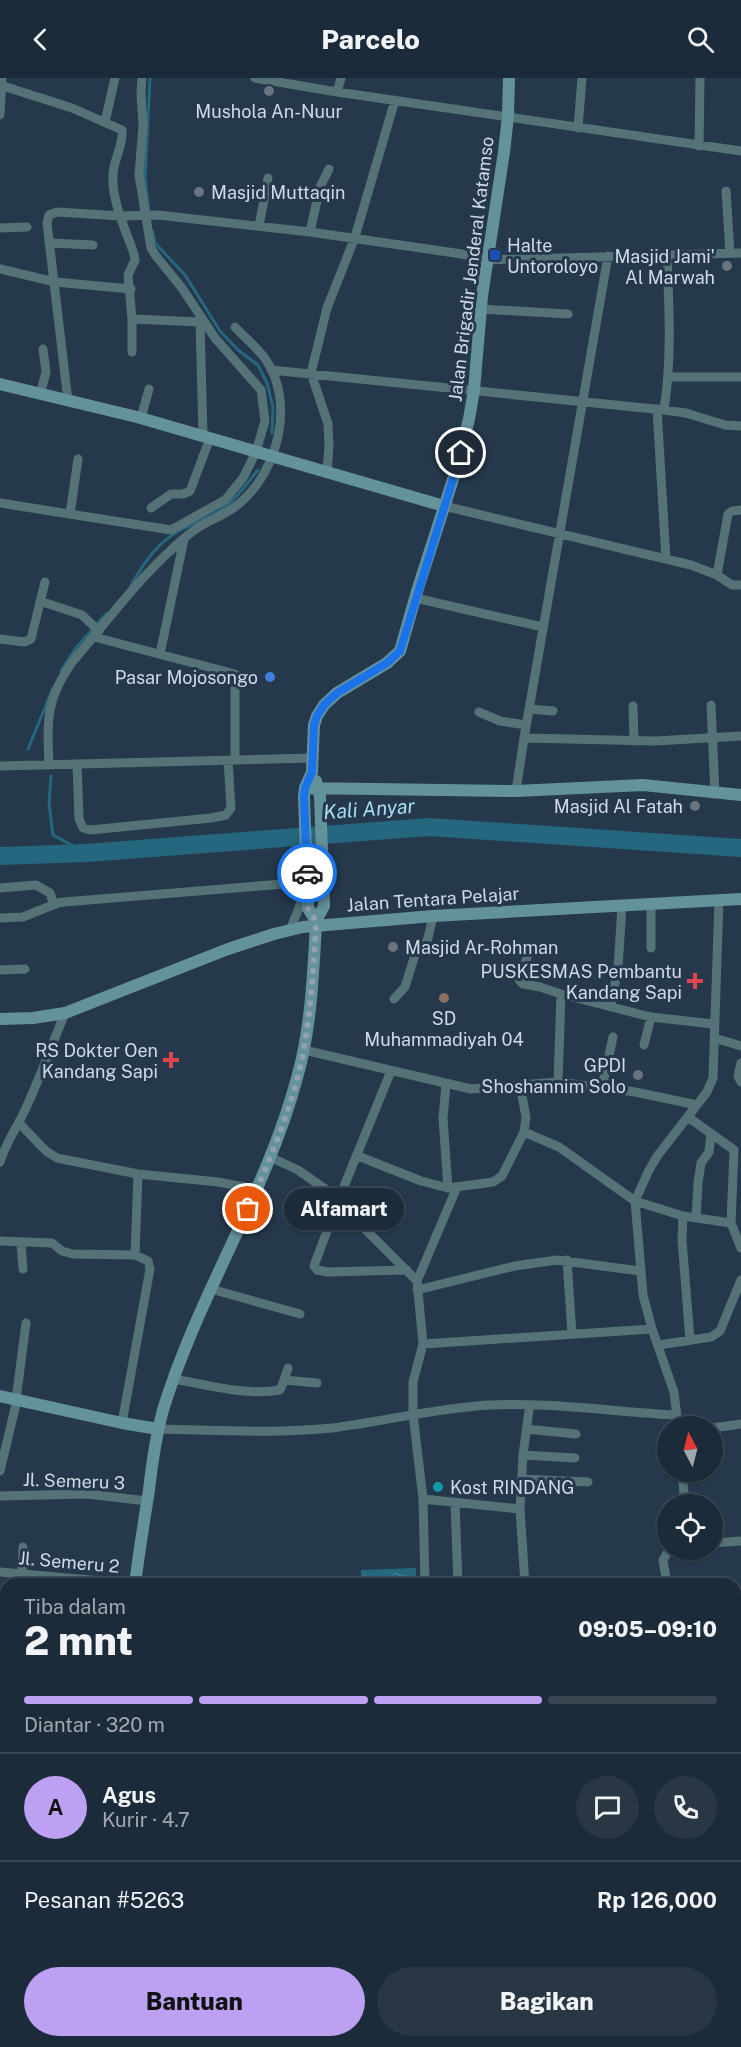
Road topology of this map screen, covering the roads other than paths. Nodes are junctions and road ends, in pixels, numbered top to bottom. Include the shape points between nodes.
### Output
1 (115, 78) edge
2 (142, 78) edge
3 (255, 78) edge
4 (341, 78) edge
5 (509, 78) edge
6 (582, 78) edge
7 (700, 78) edge
8 (286, 81) edge
9 (1, 83) edge
10 (337, 92) junction
11 (395, 100) junction
12 (0, 115) edge
13 (508, 116) junction
14 (105, 122) junction
15 (578, 128) junction
16 (699, 146) junction
17 (741, 151) edge
18 (329, 169) dead end
19 (268, 178) dead end
20 (726, 191) dead end
21 (121, 216) junction
22 (151, 216) junction
23 (259, 226) junction
24 (27, 227) dead end
25 (0, 228) edge
26 (310, 232) junction
27 (355, 237) junction
28 (50, 243) junction
29 (93, 245) dead end
30 (741, 253) edge
31 (730, 254) junction
32 (667, 255) junction
33 (608, 256) junction
34 (487, 260) junction
35 (0, 269) edge
36 (55, 282) junction
37 (131, 289) junction
38 (481, 309) junction
39 (568, 314) dead end
40 (132, 320) junction
41 (201, 322) junction
42 (235, 327) dead end
43 (43, 349) dead end
44 (132, 352) dead end
45 (271, 370) junction
46 (311, 373) junction
47 (669, 377) junction
48 (741, 377) edge
49 (0, 384) edge
50 (149, 388) dead end
51 (474, 390) junction
52 (40, 395) junction
53 (68, 401) junction
54 (583, 403) junction
55 (660, 410) junction
56 (141, 418) junction
57 (741, 426) edge
58 (206, 437) junction
59 (257, 452) junction
60 (271, 456) junction
61 (78, 459) dead end
62 (327, 472) junction
63 (0, 503) edge
64 (444, 506) junction
65 (151, 508) dead end
66 (741, 510) edge
67 (70, 514) junction
68 (184, 533) junction
69 (561, 533) junction
70 (666, 559) junction
71 (717, 575) junction
72 (45, 582) dead end
73 (741, 585) edge
74 (415, 598) junction
75 (40, 601) junction
76 (543, 627) junction
77 (96, 630) junction
78 (0, 639) edge
79 (160, 654) junction
80 (711, 705) dead end
81 (633, 706) dead end
82 (529, 710) junction
83 (553, 711) dead end
84 (479, 712) dead end
85 (526, 725) junction
86 (741, 736) edge
87 (524, 738) junction
88 (713, 738) junction
89 (633, 741) junction
90 (313, 758) junction
91 (231, 760) junction
92 (49, 764) junction
93 (77, 764) junction
94 (0, 766) edge
95 (312, 772) junction
96 (516, 791) junction
97 (304, 792) junction
98 (319, 793) junction
99 (715, 794) junction
100 (741, 795) edge
101 (0, 888) edge
102 (741, 899) edge
103 (719, 900) junction
104 (651, 903) junction
105 (54, 905) junction
106 (622, 906) junction
107 (433, 916) junction
108 (0, 918) edge
109 (316, 923) junction
110 (290, 930) junction
111 (651, 948) dead end
112 (529, 952) dead end
113 (25, 969) dead end
114 (0, 970) edge
115 (561, 994) junction
116 (394, 999) dead end
117 (611, 1005) junction
118 (65, 1013) junction
119 (651, 1017) junction
120 (0, 1019) edge
121 (713, 1024) junction
122 (613, 1037) dead end
123 (714, 1038) junction
124 (644, 1045) dead end
125 (741, 1046) edge
126 (304, 1050) junction
127 (741, 1063) edge
128 (391, 1071) junction
129 (558, 1082) junction
130 (741, 1082) edge
131 (446, 1084) junction
132 (520, 1085) junction
133 (602, 1087) junction
134 (697, 1104) junction
135 (688, 1117) junction
136 (19, 1123) junction
137 (524, 1132) junction
138 (711, 1134) junction
139 (357, 1156) junction
140 (270, 1157) junction
141 (0, 1162) edge
142 (138, 1174) junction
143 (452, 1187) junction
144 (256, 1189) junction
145 (338, 1201) junction
146 (635, 1202) junction
147 (683, 1216) junction
148 (696, 1218) junction
149 (731, 1223) junction
150 (0, 1241) edge
151 (21, 1242) junction
152 (741, 1248) edge
153 (135, 1255) junction
154 (567, 1260) junction
155 (22, 1269) dead end
156 (407, 1270) junction
157 (640, 1271) junction
158 (741, 1280) edge
159 (417, 1286) junction
160 (211, 1288) junction
161 (300, 1314) dead end
162 (26, 1323) dead end
163 (652, 1329) junction
164 (572, 1334) junction
165 (690, 1340) junction
166 (423, 1344) junction
167 (659, 1345) junction
168 (288, 1368) dead end
169 (174, 1379) junction
170 (284, 1380) junction
171 (317, 1383) dead end
172 (0, 1396) edge
173 (16, 1400) junction
174 (529, 1410) dead end
175 (414, 1414) junction
176 (677, 1415) joint
177 (122, 1423) junction
178 (741, 1424) edge
179 (723, 1426) edge
180 (158, 1429) junction
181 (526, 1429) junction
182 (576, 1434) dead end
183 (523, 1455) junction
184 (575, 1458) dead end
185 (0, 1471) edge
186 (520, 1479) junction
187 (588, 1482) dead end
188 (0, 1496) edge
189 (423, 1499) junction
190 (147, 1500) junction
191 (455, 1502) junction
192 (520, 1509) junction
193 (741, 1540) edge
194 (723, 1542) edge
195 (23, 1547) dead end
196 (663, 1560) edge
197 (0, 1572) edge
198 (22, 1574) junction
199 (33, 1578) edge
200 (136, 1578) edge
201 (425, 1578) edge
202 (458, 1578) edge
203 (525, 1578) edge
204 (666, 1578) edge

1 - 14 street
2 - 22 street via 139,175
3 - 8 street
4 - 10 street
5 - 13 main road, Jalan Brigadir Jenderal Katamso
6 - 15 street
7 - 16 street
8 - 10 street
9 - 12 street
9 - 14 street
10 - 11 street
11 - 13 street
11 - 27 street
13 - 15 street
13 - 34 main road, Jalan Brigadir Jenderal Katamso
14 - 21 street via 121,128 123,133 113,174
15 - 16 street
16 - 17 street
18 - 26 street via 320,187
19 - 23 street
20 - 31 street
21 - 22 street
21 - 28 street via 51,214 47,223
21 - 37 street via 134,254 128,275
22 - 23 street
22 - 41 street via 152,248
23 - 26 street
24 - 25 street
26 - 27 street
27 - 34 street
27 - 46 street via 327,308
28 - 29 street
28 - 36 street
30 - 31 street
31 - 32 street
32 - 33 street
32 - 47 street
33 - 34 street
33 - 54 street
34 - 38 main road, Jalan Brigadir Jenderal Katamso
35 - 36 street
36 - 37 street
36 - 53 street
37 - 40 street
38 - 39 street
38 - 51 main road, Jalan Brigadir Jenderal Katamso
40 - 41 street
40 - 44 street
41 - 58 street
41 - 59 street via 261,390 265,421
42 - 45 street
43 - 52 street via 46,372
45 - 46 street
45 - 60 street via 281,409 278,438
46 - 51 street
46 - 62 street via 328,424
47 - 48 street
47 - 55 street
49 - 52 main road
50 - 56 street
51 - 54 street
51 - 64 main road, Jalan Brigadir Jenderal Katamso via 466,435
52 - 53 main road
53 - 56 main road
54 - 55 street
54 - 69 street
55 - 57 street
55 - 70 street
56 - 58 main road
58 - 59 main road
58 - 65 street via 190,491 171,494
59 - 60 main road
59 - 68 street via 234,491
60 - 62 main road
60 - 68 street via 241,503
61 - 67 street
62 - 64 main road
63 - 67 street
64 - 69 street
64 - 74 main road, Jalan Brigadir Jenderal Katamso
66 - 71 street via 728,514
67 - 68 street
68 - 77 street
68 - 79 street
69 - 70 street
69 - 76 street
70 - 71 street
71 - 73 street via 732,585
72 - 75 street
74 - 76 street
74 - 90 main road, Jalan Brigadir Jenderal Katamso via 396,656 324,705 314,725
75 - 77 street via 86,617
75 - 78 street via 31,639
76 - 82 street
77 - 79 street
77 - 92 street via 64,675 50,706
79 - 91 street via 235,674
80 - 88 street
81 - 89 street
82 - 83 street
82 - 85 street
84 - 85 street via 500,721
85 - 87 street
86 - 88 street
87 - 89 street
87 - 96 street
88 - 89 street
88 - 99 street
90 - 91 street
90 - 95 main road, Jalan Brigadir Jenderal Katamso
91 - 93 street
91 - 93 street via 231,808 226,815 90,830 83,828 79,819
92 - 93 street
92 - 94 street
95 - 97 main road
95 - 98 main road
96 - 98 main road
96 - 99 main road via 643,785
97 - 98 main road
97 - 109 main road via 308,908
98 - 109 main road via 324,906
99 - 100 main road
101 - 105 street via 36,885 50,893
102 - 103 main road, Jalan Tentara Pelajar
103 - 104 main road, Jalan Tentara Pelajar
103 - 121 street
104 - 106 main road, Jalan Tentara Pelajar
104 - 111 street
105 - 108 street via 23,917
105 - 110 street via 294,885 300,889 302,899
106 - 107 main road, Jalan Tentara Pelajar
106 - 117 street
107 - 109 main road, Jalan Tentara Pelajar
107 - 116 street via 428,938 415,955 405,987
109 - 110 main road, Jalan Tentara Pelajar
109 - 126 main road
110 - 118 main road, Jalan Tentara Pelajar via 228,949
112 - 115 street via 520,983
113 - 114 street
115 - 117 street
115 - 129 street
117 - 119 street
118 - 120 main road, Jalan Tentara Pelajar
118 - 136 street
119 - 121 street
119 - 124 street
121 - 123 street
122 - 133 street
123 - 125 street
123 - 134 street via 713,1078
126 - 128 street
126 - 140 main road
127 - 130 street
128 - 131 street
128 - 139 street
129 - 132 street
129 - 133 street
131 - 132 street via 471,1089
131 - 143 street via 443,1118
132 - 137 street via 526,1117
133 - 134 street
134 - 135 street
135 - 138 street
135 - 146 street via 649,1170
136 - 141 street
136 - 142 street via 57,1158
137 - 143 street via 499,1179
137 - 146 street via 559,1147
138 - 148 street via 709,1152 701,1163
138 - 149 street via 734,1150
139 - 143 street via 421,1181
139 - 145 street
140 - 144 main road
140 - 145 street via 298,1170
142 - 144 street
142 - 153 street
143 - 159 street
144 - 160 main road
145 - 156 street
145 - 156 street via 315,1269
146 - 147 street
146 - 157 street
147 - 148 street
147 - 165 street
148 - 149 street
149 - 152 street
150 - 151 street
151 - 153 street via 52,1243 73,1254
151 - 155 street
153 - 177 street via 148,1261 150,1269
154 - 157 street
154 - 159 street via 525,1264
154 - 164 street
156 - 159 street
157 - 163 street
158 - 165 street via 720,1331 711,1337
159 - 166 street
160 - 161 street
160 - 169 main road
162 - 173 street
163 - 164 street
163 - 167 street
164 - 166 street
165 - 167 street
166 - 175 street via 414,1382
167 - 176 street
168 - 170 street
169 - 170 street via 275,1391 281,1390
169 - 180 main road
170 - 171 street
172 - 173 main road
173 - 177 main road
173 - 185 street
174 - 181 street
175 - 176 street via 530,1405
175 - 180 street via 300,1431
175 - 189 street
177 - 180 main road
178 - 179 street
180 - 190 main road
181 - 182 street
181 - 183 street
183 - 184 street
183 - 186 street
186 - 187 street
186 - 192 street
188 - 190 street, Jl. Semeru 3 via 87,1494
189 - 191 street
189 - 201 street
190 - 200 main road
191 - 192 street
191 - 202 street
192 - 203 street
193 - 194 street
195 - 198 street
196 - 204 street
197 - 198 street, Jl. Semeru 2
198 - 199 street, Jl. Semeru 2

